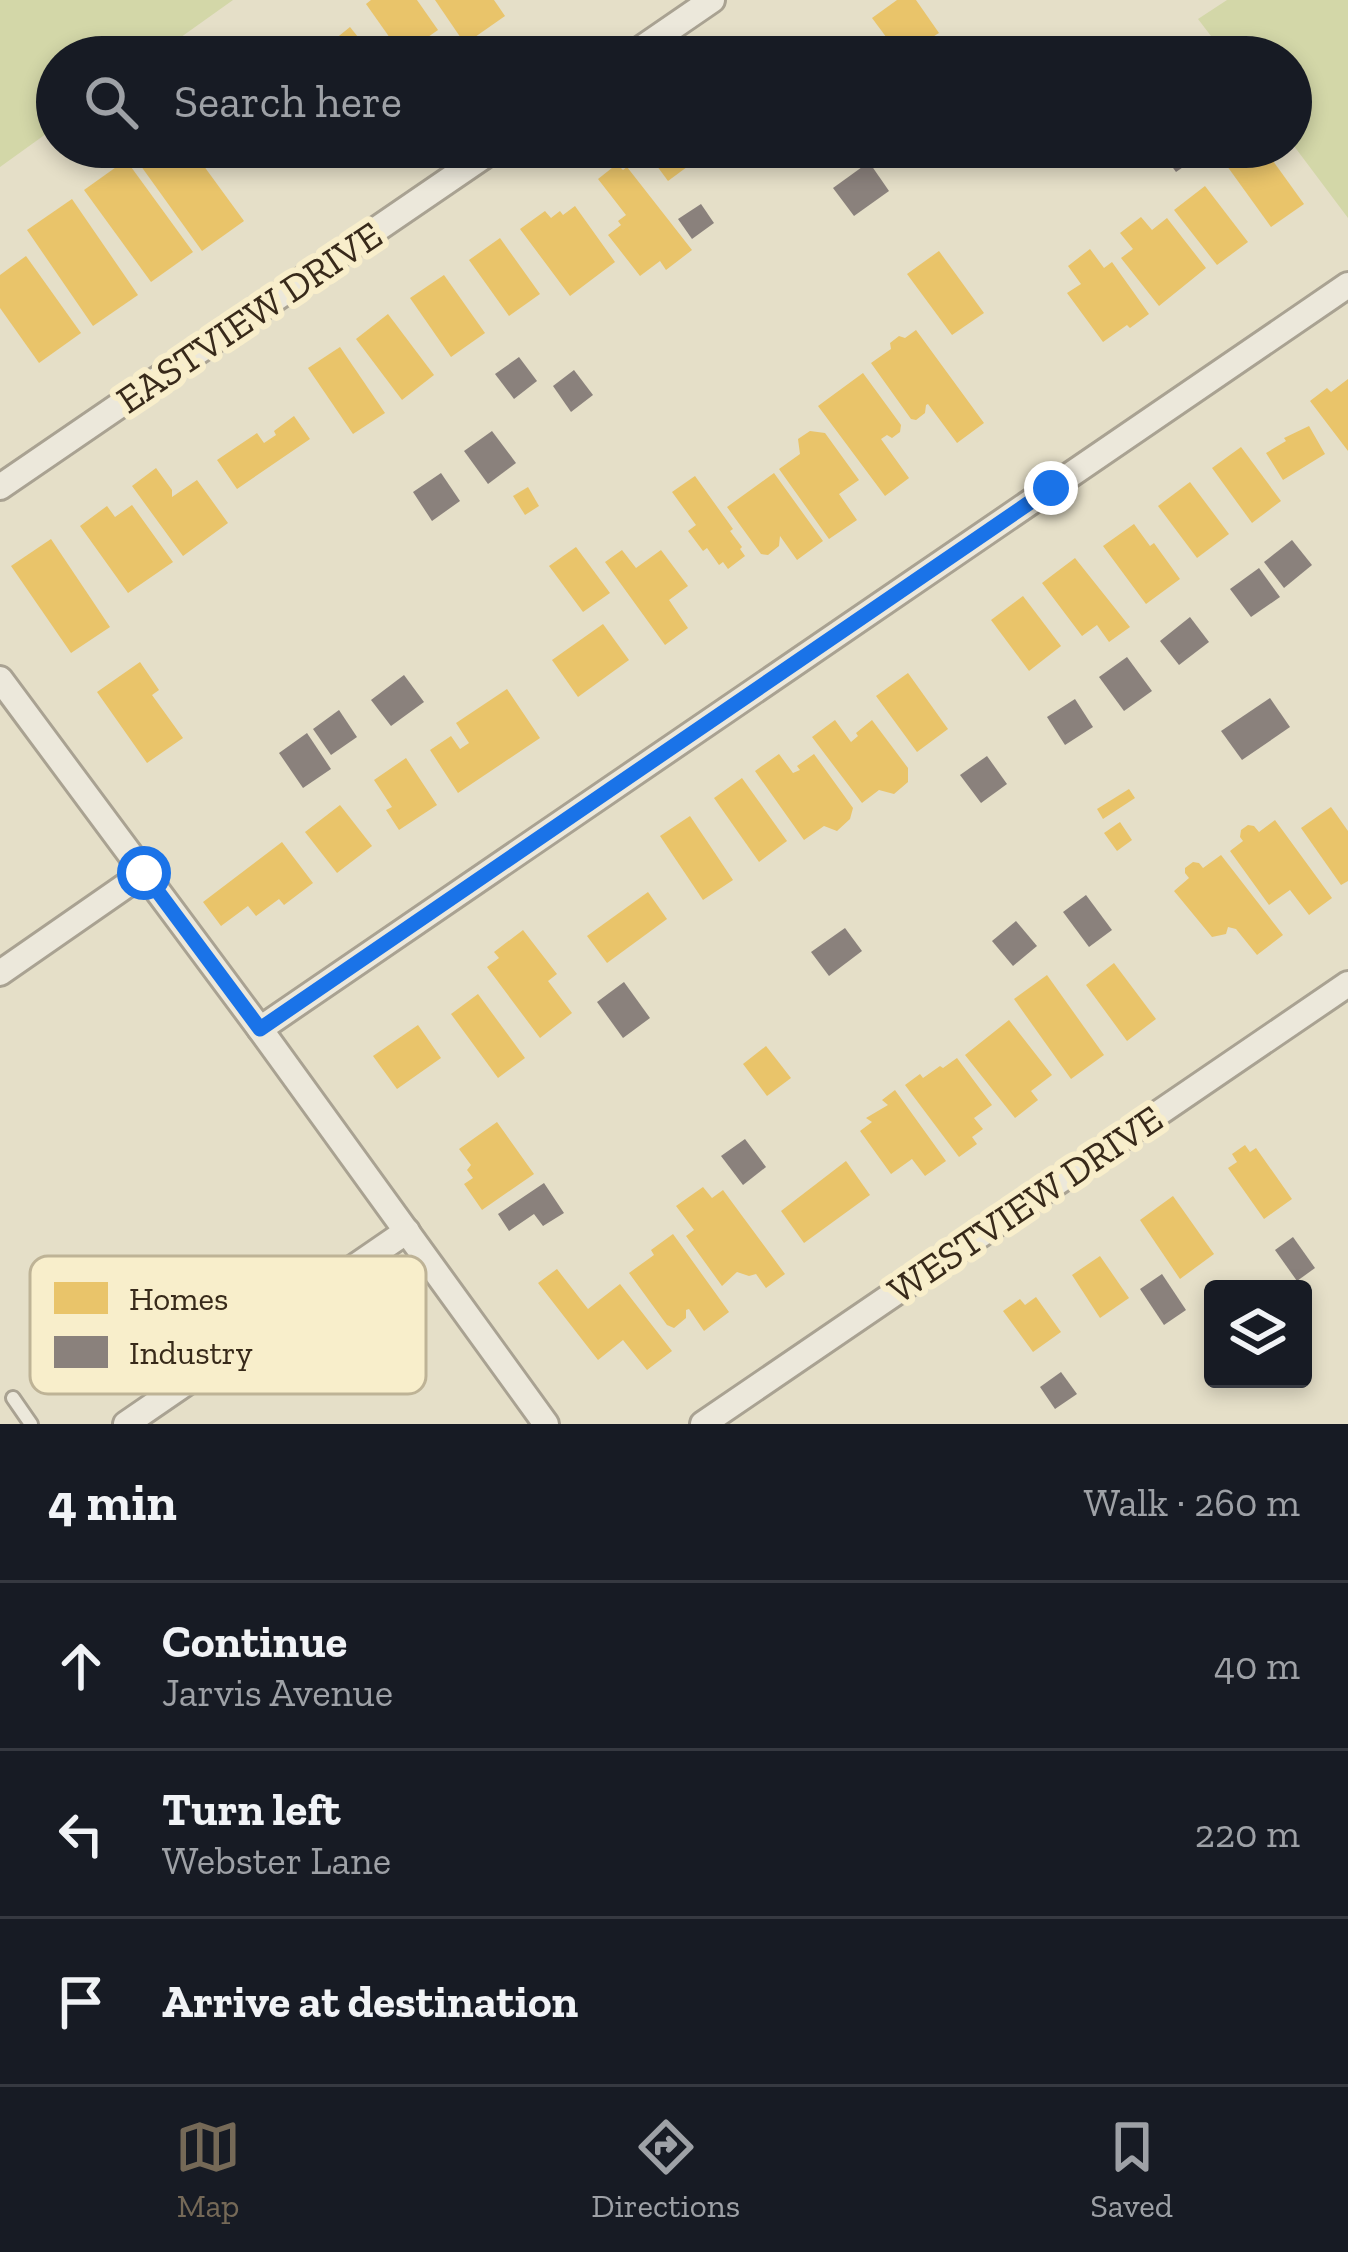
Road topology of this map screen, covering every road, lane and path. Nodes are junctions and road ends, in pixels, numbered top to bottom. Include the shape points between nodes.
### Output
1 (712, 0) edge
2 (660, 36) edge
3 (466, 168) edge
4 (1348, 284) edge
5 (0, 487) edge
6 (0, 679) edge
7 (144, 873) junction
8 (0, 973) edge
9 (1348, 984) edge
10 (260, 1029) junction
11 (406, 1232) junction
12 (371, 1256) edge
13 (424, 1256) edge
14 (426, 1259) edge
15 (170, 1394) edge
16 (13, 1398) dead end
17 (31, 1424) edge
18 (126, 1424) edge
19 (546, 1424) edge
20 (703, 1424) edge

1 - 2 street
3 - 5 street, EASTVIEW DRIVE
4 - 10 street
6 - 7 street
7 - 8 street
7 - 10 street
9 - 20 street, WESTVIEW DRIVE
10 - 11 street
11 - 12 street
11 - 13 street
14 - 19 street
15 - 18 street
16 - 17 lane

